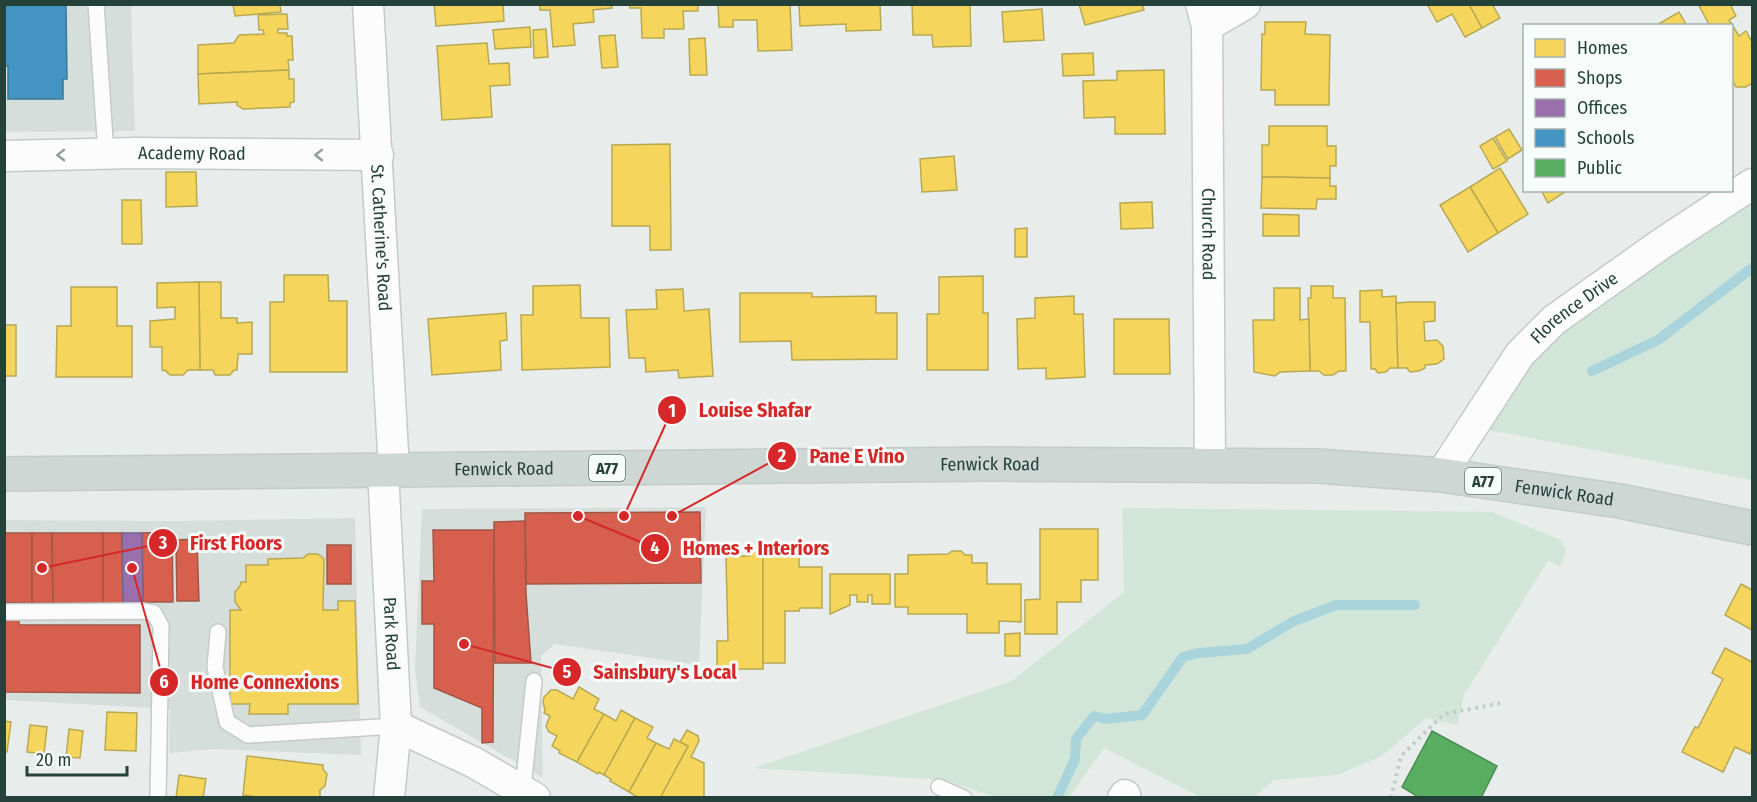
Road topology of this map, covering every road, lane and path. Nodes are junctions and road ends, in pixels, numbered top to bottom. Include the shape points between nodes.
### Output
1 (96, 4) edge
2 (368, 4) edge
3 (1245, 4) edge
4 (1204, 15) edge
5 (106, 154) junction
6 (378, 155) junction
7 (4, 156) edge
8 (1752, 184) edge
9 (1210, 464) junction
10 (388, 470) junction
11 (4, 474) edge
12 (1441, 475) junction
13 (1752, 528) edge
14 (4, 612) edge
15 (218, 632) dead end
16 (534, 681) dead end
17 (1502, 703) dead end
18 (396, 726) junction
19 (939, 787) dead end
20 (529, 793) edge
21 (158, 798) edge
22 (389, 798) edge
23 (964, 798) edge
24 (1391, 798) edge

1 - 5 lane
2 - 6 street, St. Catherine's Road
3 - 4 street
4 - 9 street, Church Road
6 -> 5 street, Academy Road
5 -> 7 street, Academy Road
6 - 10 street, St. Catherine's Road
8 - 12 street, Florence Drive via 1554,320 1520,354
9 - 10 main road, Fenwick Road / A77
9 - 12 main road, Fenwick Road / A77 via 1318,466
10 - 11 main road, Fenwick Road / A77
10 - 18 street, Park Road
12 - 13 main road, Fenwick Road / A77 via 1620,501
14 - 21 lane via 154,613 161,626
15 - 18 lane via 215,667 227,722 248,735
16 - 20 lane
17 - 24 path via 1444,714 1401,756
18 - 20 street
18 - 22 street, Park Road
19 - 23 lane

